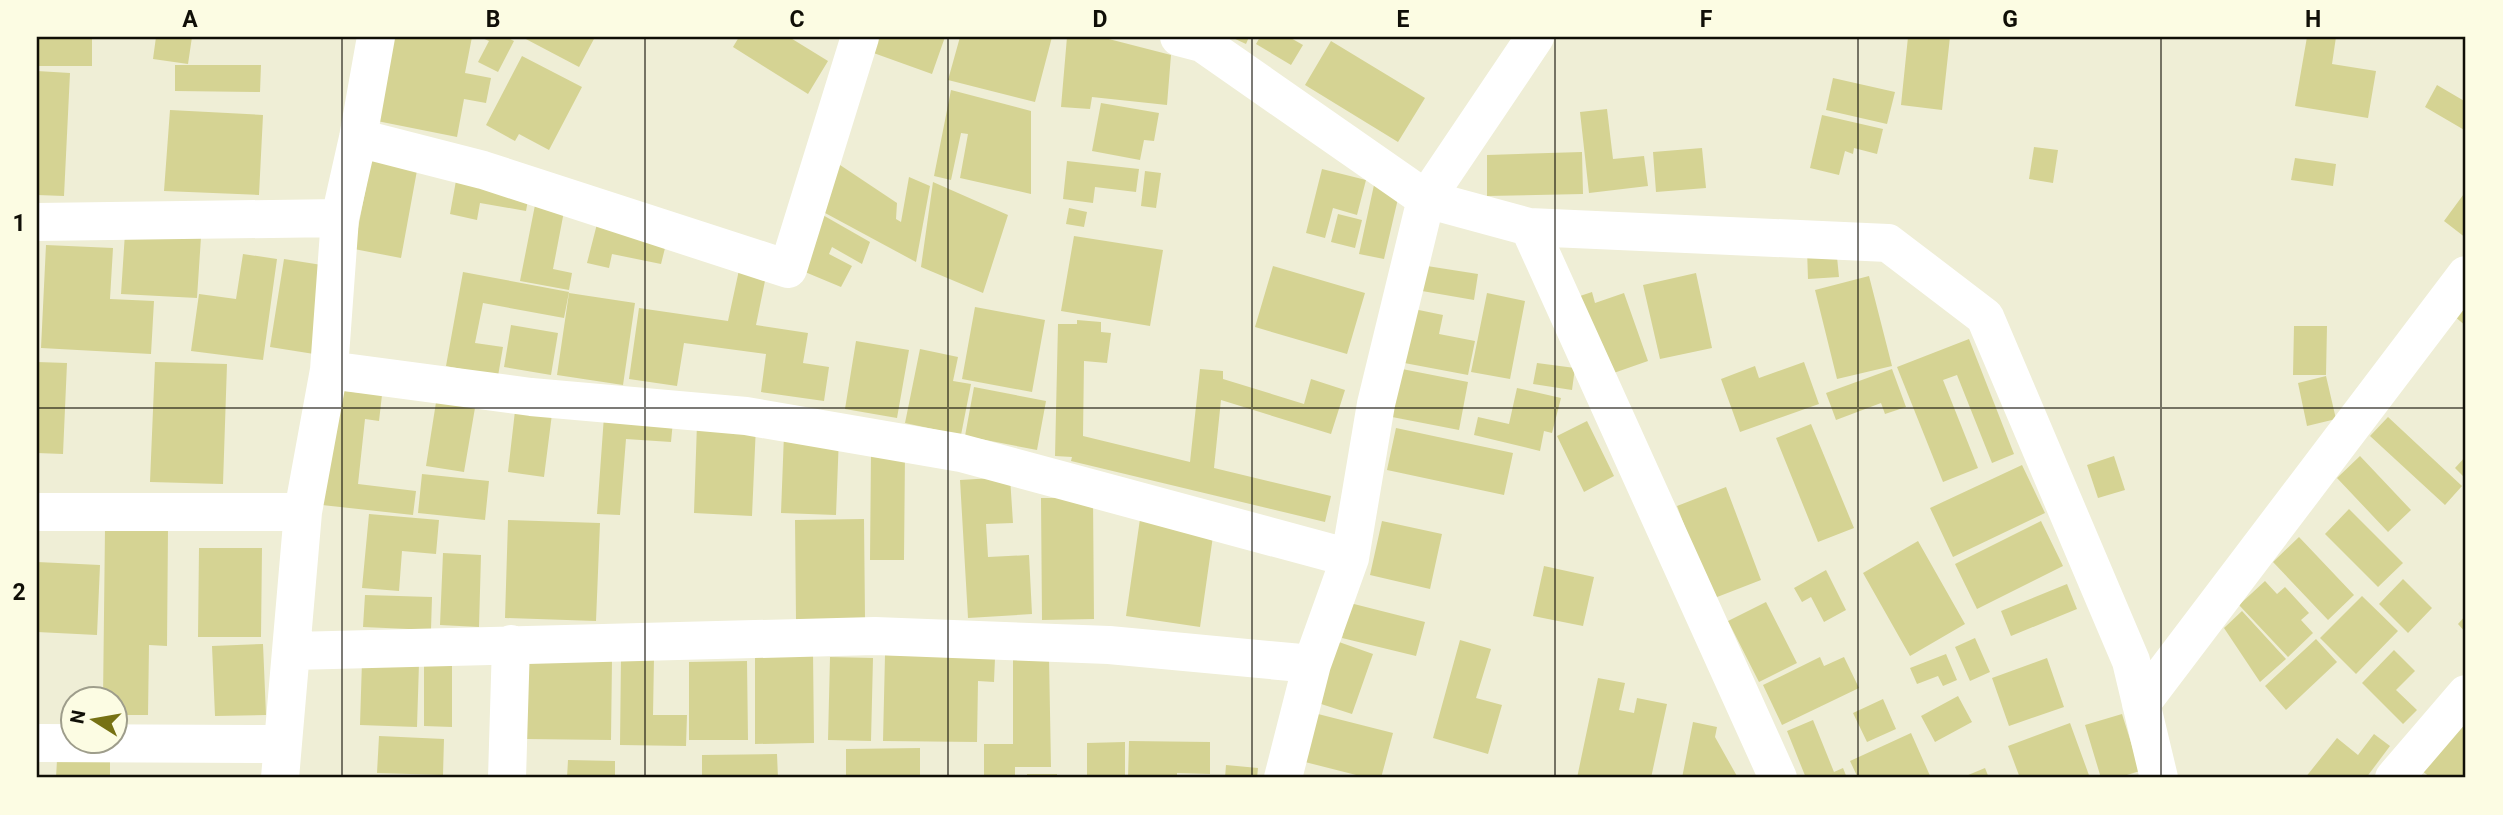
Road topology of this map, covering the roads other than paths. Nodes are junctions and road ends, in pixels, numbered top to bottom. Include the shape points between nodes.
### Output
1 (376, 37) edge
2 (860, 37) edge
3 (1179, 37) edge
4 (1535, 37) edge
5 (358, 138) junction
6 (1426, 199) junction
7 (340, 218) junction
8 (37, 222) edge
9 (1529, 227) junction
10 (2466, 275) edge
11 (329, 370) junction
12 (37, 512) edge
13 (303, 512) junction
14 (1350, 558) junction
15 (511, 644) junction
16 (293, 651) junction
17 (1312, 664) junction
18 (2466, 694) edge
19 (2141, 704) junction
20 (37, 743) edge
21 (281, 761) edge
22 (507, 778) edge
23 (1283, 778) edge
24 (1778, 778) edge
25 (2159, 778) edge
26 (2394, 778) edge

1 - 5 street
2 - 5 street via 788,270 483,170
3 - 6 street via 1202,43
4 - 6 street
5 - 7 street
6 - 9 street
6 - 14 street via 1376,404
7 - 8 street
7 - 11 street
9 - 19 street via 1888,243 1985,317 2131,661
9 - 24 street
10 - 19 street
11 - 13 street
11 - 14 street via 531,397 746,416 961,453
12 - 13 street
13 - 16 street
14 - 17 street
15 - 16 street
15 - 17 street via 875,636 1109,645
15 - 22 street
16 - 21 street
17 - 23 street
18 - 26 street
19 - 25 street
20 - 21 street

